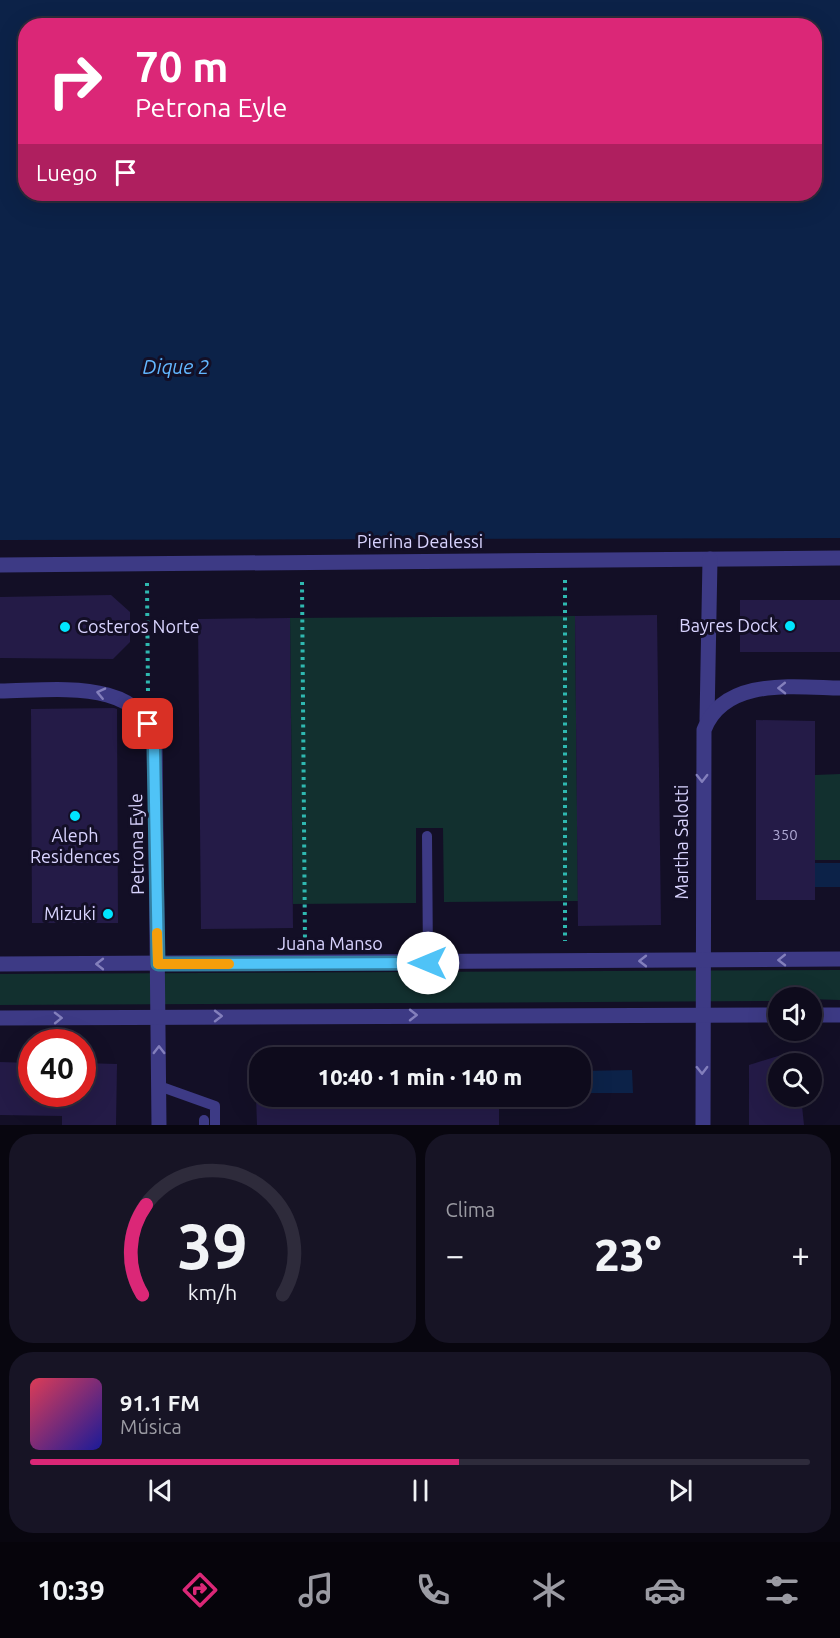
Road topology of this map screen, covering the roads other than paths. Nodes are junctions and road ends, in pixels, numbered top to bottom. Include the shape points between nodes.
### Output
1 (840, 558) edge
2 (710, 559) junction
3 (0, 565) edge
4 (840, 688) edge
5 (0, 691) edge
6 (707, 720) junction
7 (427, 836) dead end
8 (840, 959) edge
9 (702, 960) junction
10 (428, 963) junction
11 (0, 964) edge
12 (158, 964) junction
13 (702, 1014) junction
14 (768, 1015) edge
15 (822, 1015) edge
16 (840, 1015) edge
17 (159, 1016) junction
18 (0, 1018) edge
19 (159, 1086) junction
20 (159, 1125) edge
21 (215, 1125) edge
22 (703, 1125) edge

1 - 2 street, Pierina Dealessi
2 - 3 street, Pierina Dealessi
2 - 6 street, Martha Salotti
4 -> 6 street via 747,691 723,702
12 -> 5 street, Petrona Eyle via 154,748 148,724 129,703 99,692
6 -> 9 street, Martha Salotti via 702,751
7 - 10 lane
8 -> 9 street, Juana Manso
9 -> 10 street, Juana Manso
9 - 13 street, Martha Salotti
10 - 12 street, Juana Manso
12 -> 11 street, Juana Manso
12 - 17 street, Petrona Eyle
13 - 14 street
17 -> 13 street
13 -> 22 street, Martha Salotti
15 - 16 street
18 -> 17 street
19 -> 17 street, Petrona Eyle
19 - 20 street, Petrona Eyle
19 - 21 lane via 216,1106

